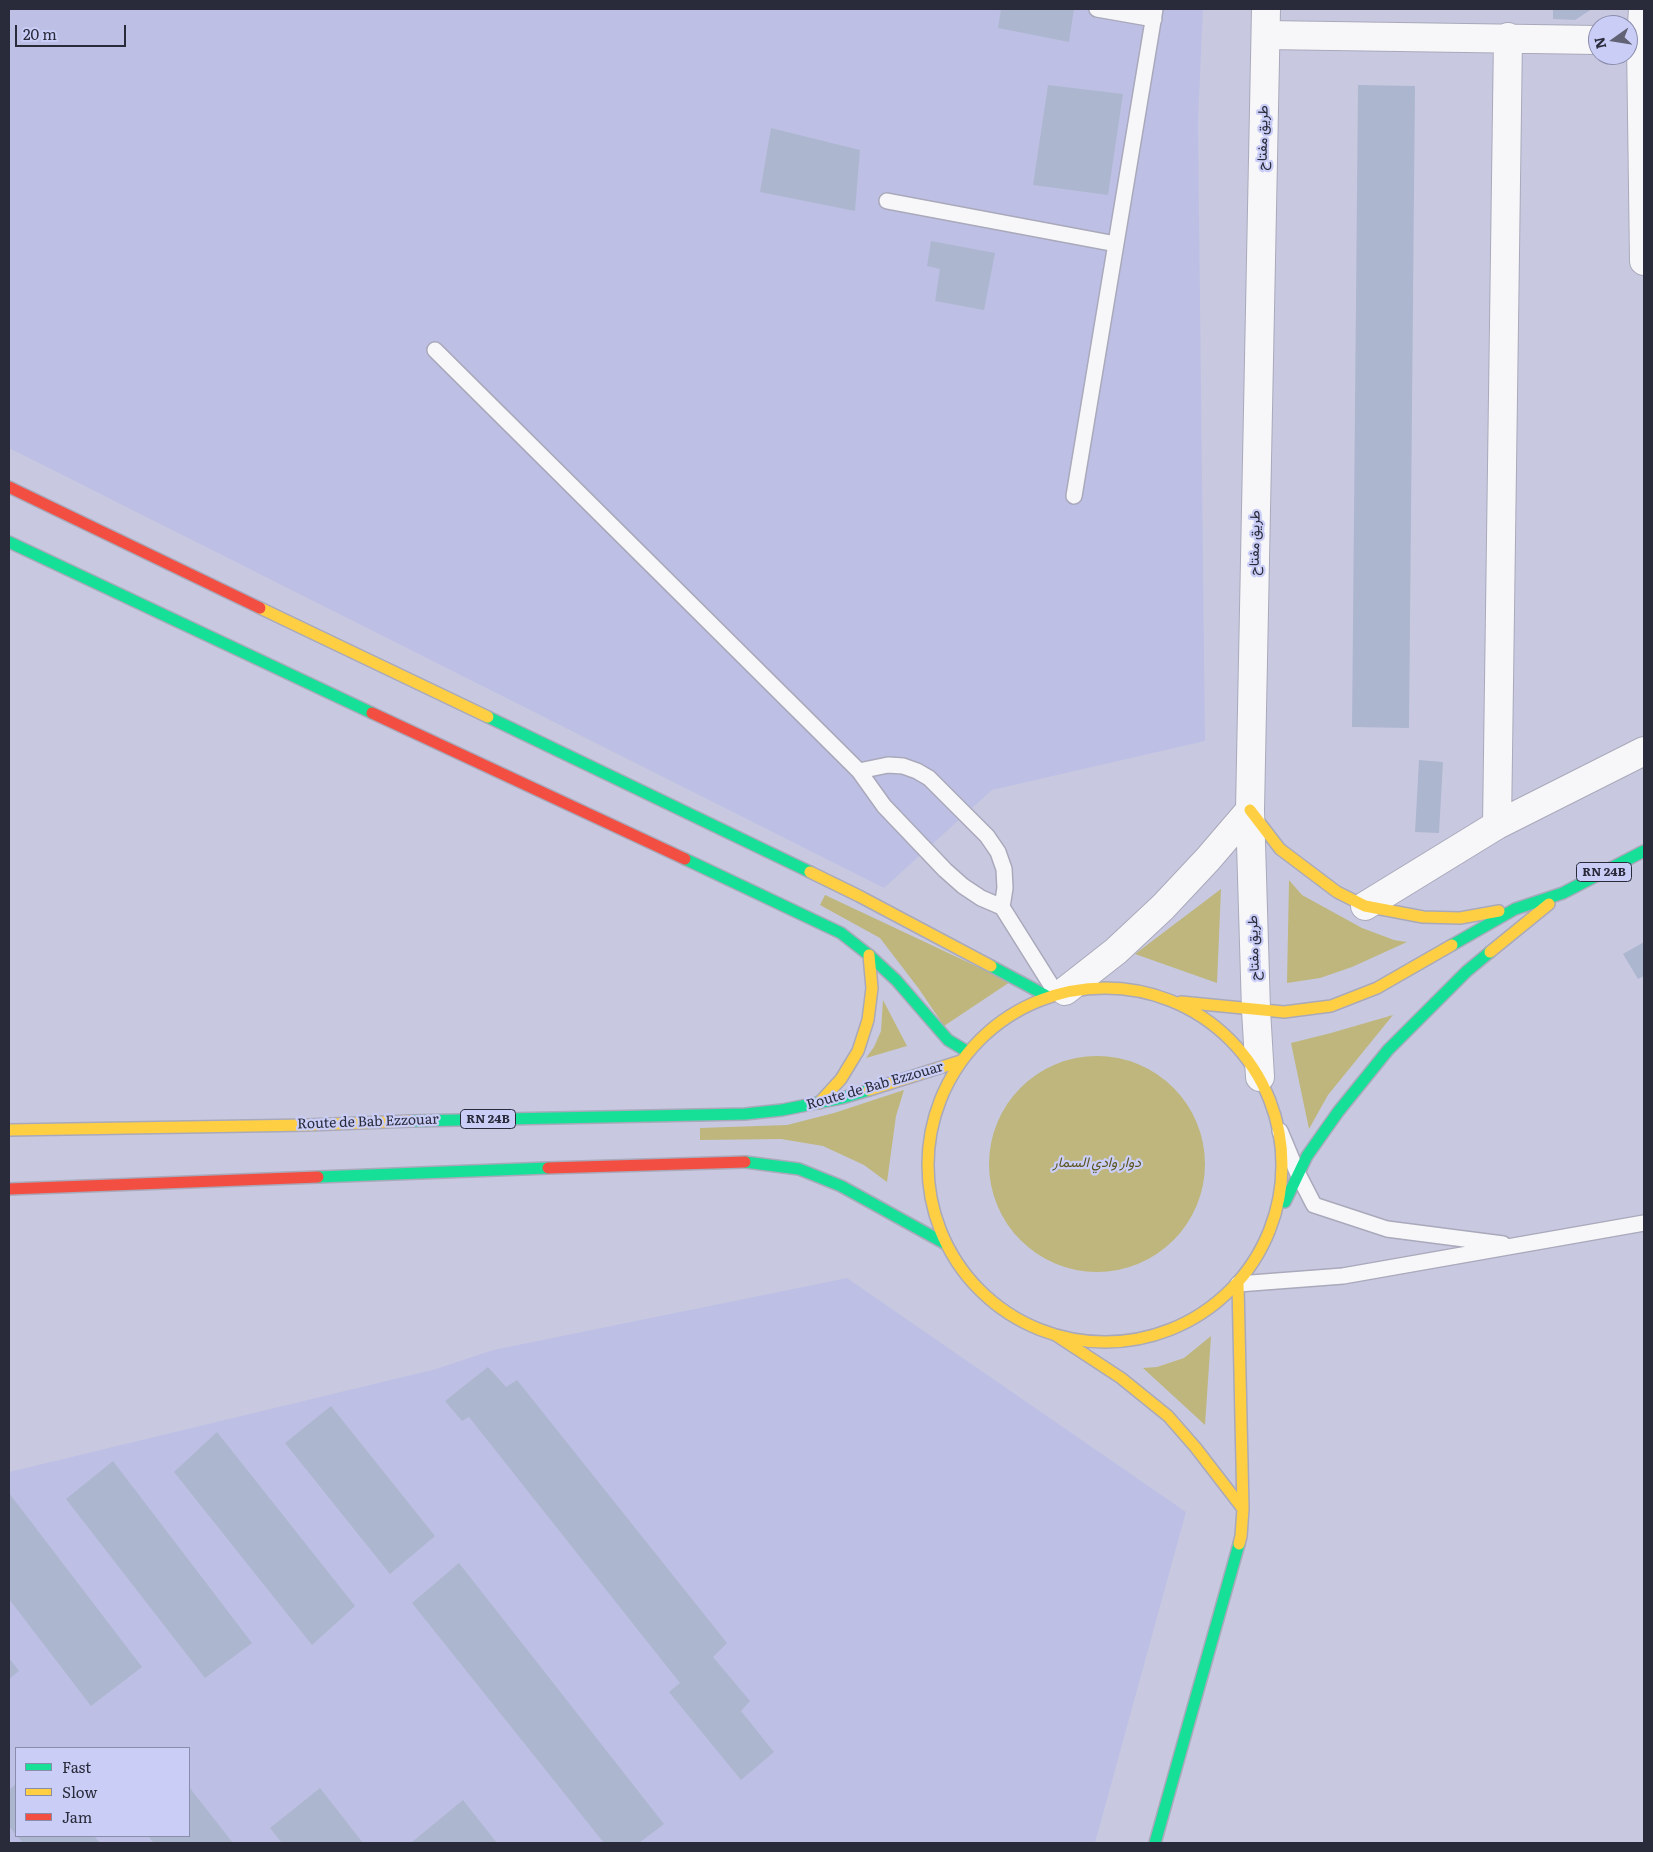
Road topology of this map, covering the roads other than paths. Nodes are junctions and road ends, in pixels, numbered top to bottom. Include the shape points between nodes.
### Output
1 (1097, 9) edge
2 (1266, 9) edge
3 (1643, 9) edge
4 (1154, 14) edge
5 (1266, 36) junction
6 (1508, 37) junction
7 (1588, 40) edge
8 (1638, 40) edge
9 (887, 201) dead end
10 (1116, 244) junction
11 (1644, 261) edge
12 (435, 350) dead end
13 (9, 487) edge
14 (1074, 496) dead end
15 (9, 542) edge
16 (1644, 751) edge
17 (859, 771) junction
18 (1250, 810) junction
19 (1497, 825) junction
20 (1644, 851) edge
21 (1563, 893) junction
22 (1365, 906) junction
23 (1002, 907) junction
24 (1515, 908) junction
25 (869, 955) junction
26 (1056, 993) junction
27 (1177, 1001) junction
28 (1256, 1010) junction
29 (964, 1057) junction
30 (1260, 1077) junction
31 (819, 1103) junction
32 (9, 1130) edge
33 (1280, 1131) junction
34 (1298, 1174) junction
35 (9, 1189) edge
36 (1644, 1223) edge
37 (1266, 1242) junction
38 (946, 1244) junction
39 (1520, 1246) junction
40 (1238, 1284) junction
41 (1057, 1336) junction
42 (1243, 1509) junction
43 (1154, 1843) edge

1 - 4 lane
2 - 5 street, طريق مفتاح
3 - 8 street
4 - 10 lane
5 - 6 street
5 - 18 street, طريق مفتاح
6 - 7 street
6 - 19 street
8 - 11 street
9 - 10 lane
10 - 14 lane
12 - 17 lane
13 - 26 main road
15 - 25 main road via 841,933
16 - 19 street
17 - 23 lane via 884,806 945,870 981,898
17 - 23 lane via 895,765 929,778 988,836 998,852 1004,869
18 - 22 main road via 1280,848 1315,877
18 - 26 street via 1164,907 1116,950
18 - 28 street, طريق مفتاح
19 - 22 street
20 - 21 main road, RN 24B
21 - 24 main road
21 - 34 main road via 1468,971 1388,1050 1338,1112
22 - 24 main road via 1423,917 1460,918
23 - 26 lane
24 - 28 main road via 1378,988 1331,1006 1284,1012
25 - 29 main road via 896,980
25 - 31 main road via 872,988 868,1020 858,1051 841,1079
26 - 27 main road via 1122,987
26 - 29 main road via 1017,1010 990,1029
27 - 28 main road
27 - 30 main road via 1225,1033
28 - 30 street, طريق مفتاح
29 - 31 main road, Route de Bab Ezzouar / RN 24B
29 - 38 main road via 939,1104 928,1150 931,1198
30 - 33 main road
31 - 32 main road, Route de Bab Ezzouar / RN 24B via 709,1116
33 - 34 lane
33 - 37 main road via 1282,1188
34 - 37 main road
34 - 39 lane via 1314,1205 1387,1229
35 - 38 main road via 738,1161 799,1169 841,1186
36 - 39 lane
37 - 40 main road
38 - 41 main road via 974,1285 1004,1310
39 - 40 lane via 1343,1276
40 - 41 main road via 1200,1316 1155,1337 1106,1343
40 - 42 main road
41 - 42 main road via 1121,1378 1168,1416
42 - 43 main road via 1241,1536

